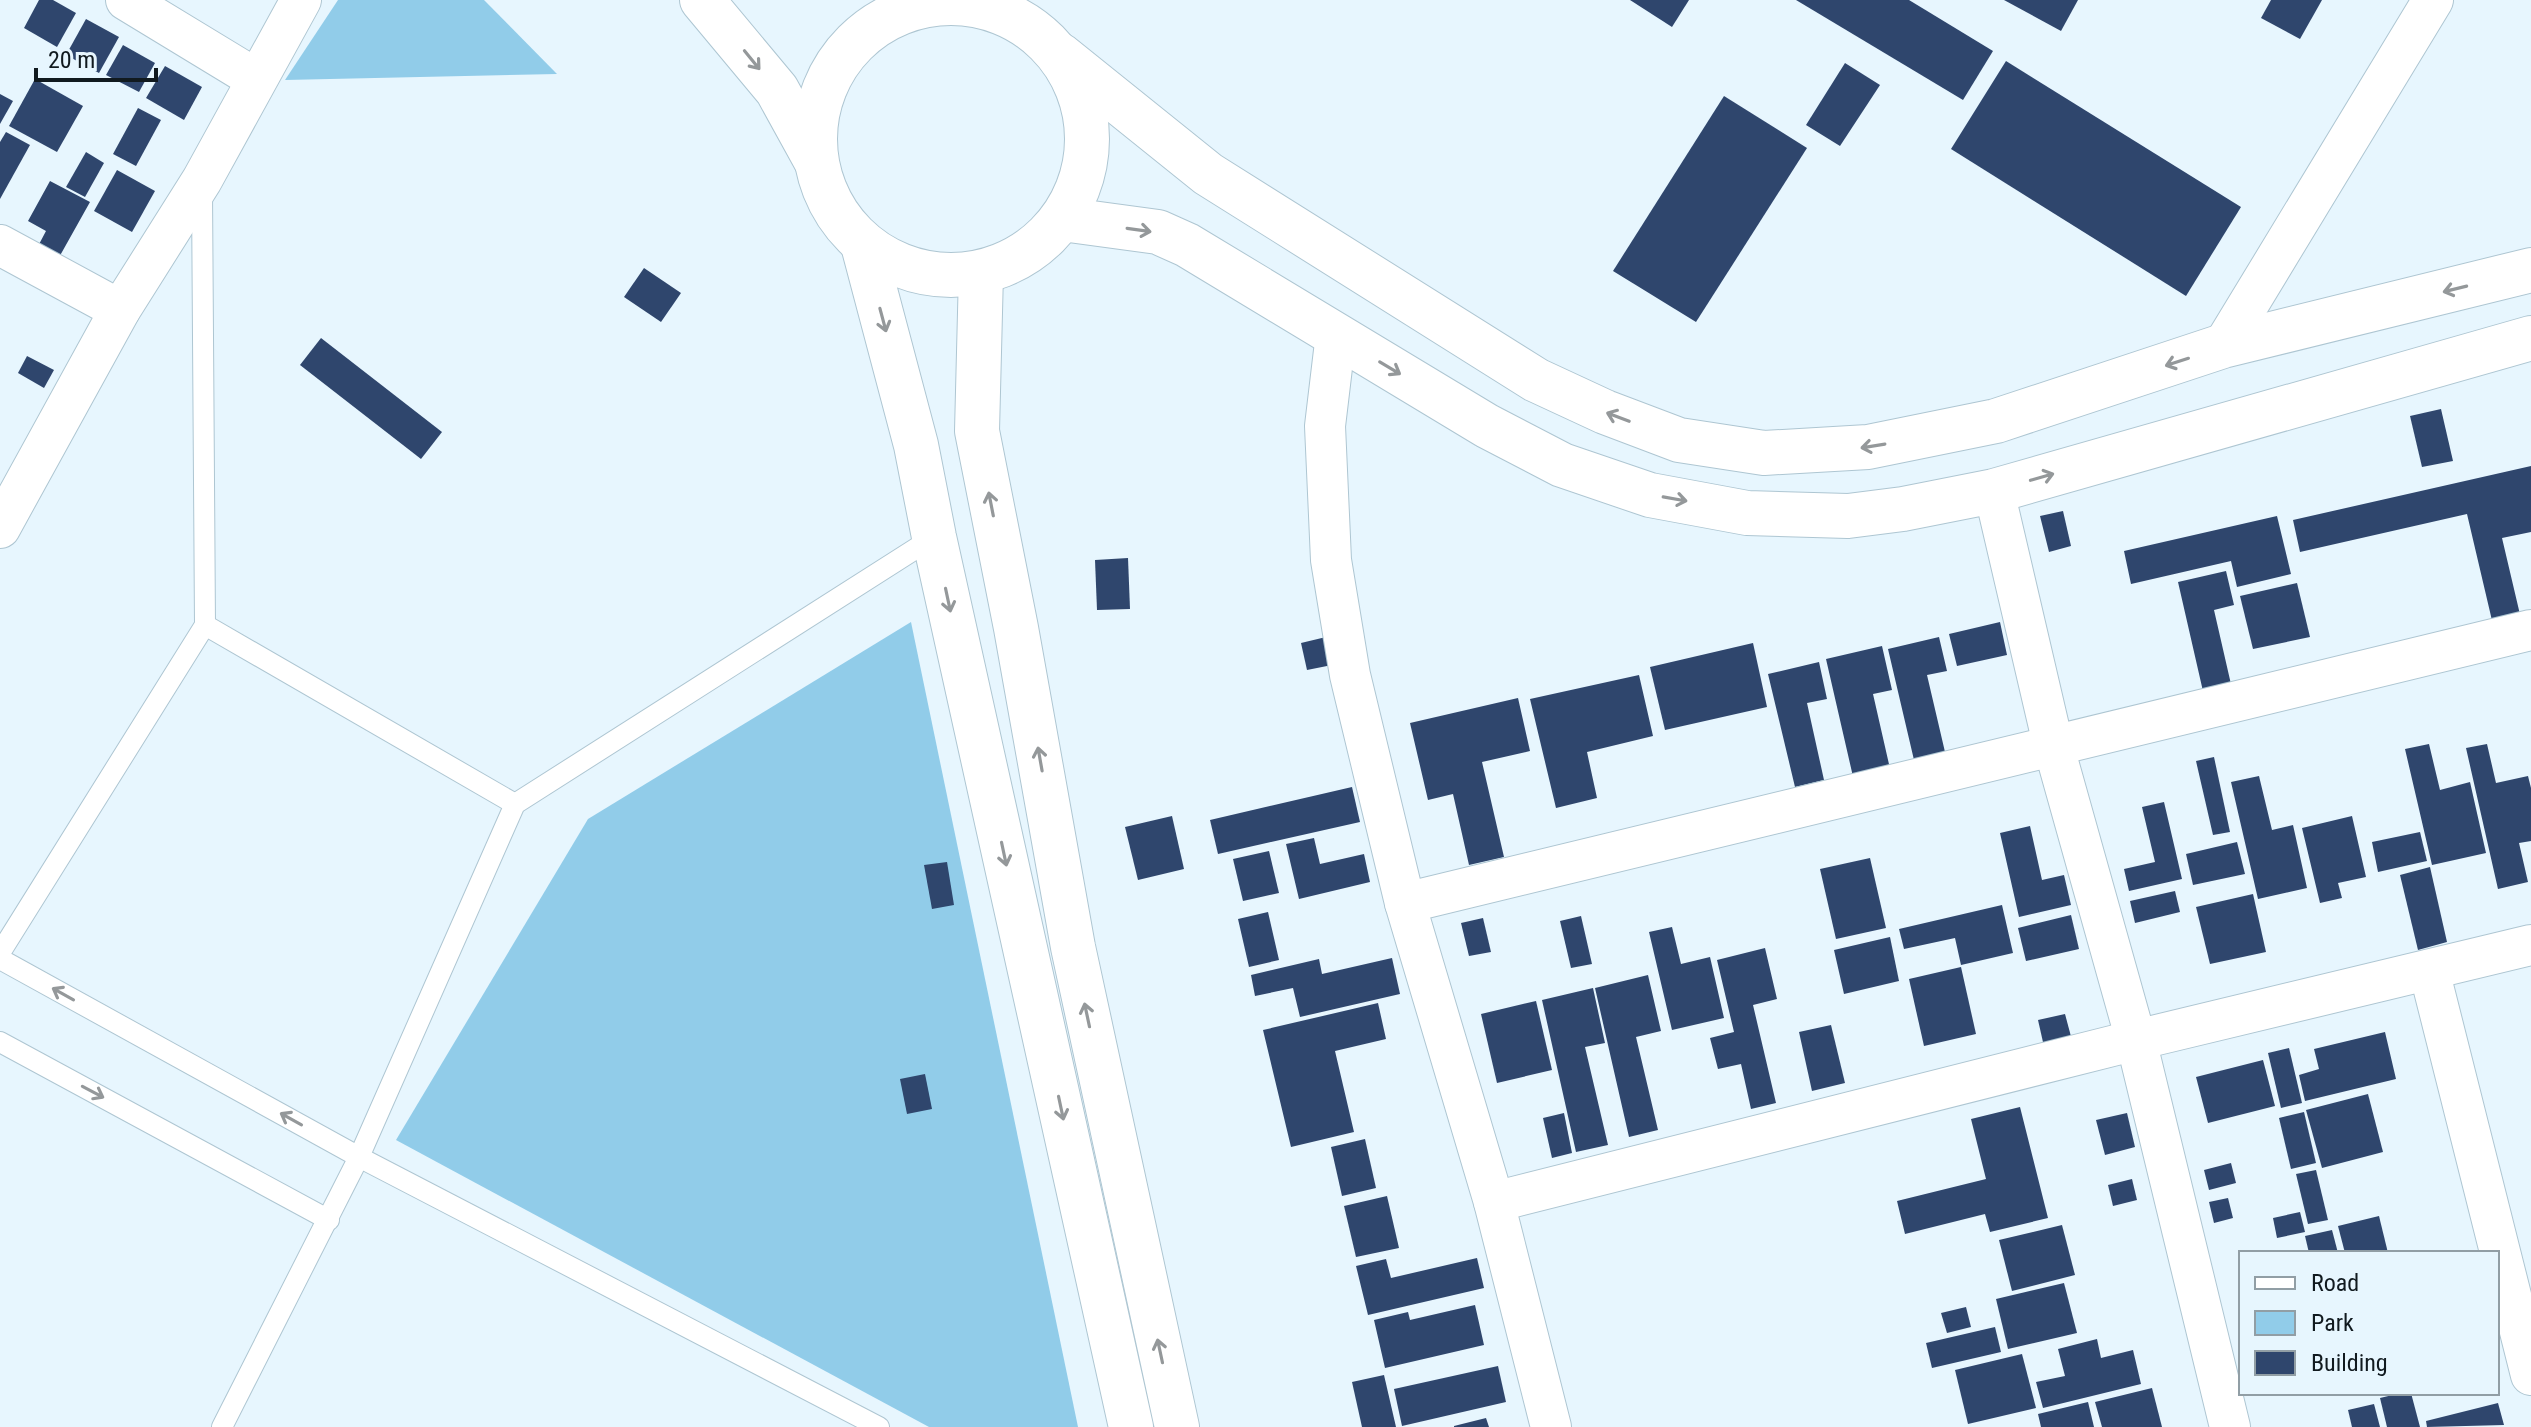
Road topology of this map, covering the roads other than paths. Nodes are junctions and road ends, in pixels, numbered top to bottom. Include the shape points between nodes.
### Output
1 (126, 0) edge
2 (301, 0) edge
3 (702, 0) edge
4 (2433, 0) edge
5 (1006, 10) edge
6 (1060, 55) junction
7 (256, 79) junction
8 (815, 159) junction
9 (202, 180) junction
10 (1062, 219) junction
11 (0, 245) edge
12 (863, 245) junction
13 (2531, 270) edge
14 (981, 273) junction
15 (120, 310) junction
16 (1336, 334) junction
17 (2531, 338) edge
18 (2223, 346) junction
19 (1916, 437) junction
20 (1994, 491) junction
21 (1937, 502) junction
22 (0, 528) edge
23 (934, 537) junction
24 (205, 625) junction
25 (2531, 630) edge
26 (2053, 744) junction
27 (515, 804) junction
28 (1405, 903) junction
29 (2531, 945) edge
30 (0, 956) edge
31 (2429, 970) junction
32 (2136, 1040) junction
33 (0, 1042) edge
34 (359, 1157) junction
35 (1494, 1202) junction
36 (329, 1220) junction
37 (2531, 1375) edge
38 (222, 1427) edge
39 (879, 1427) edge
40 (1131, 1427) edge
41 (1177, 1427) edge
42 (1551, 1427) edge
43 (2230, 1427) edge

1 - 7 street
2 - 7 street
3 -> 8 main road via 777,90
4 - 18 street
5 - 6 main road
5 - 8 main road via 966,3 916,7 871,28 836,63 817,109
6 - 10 main road via 1083,98 1089,146 1078,193
19 -> 6 main road via 1868,447 1764,453 1679,440 1605,412 1536,380 1208,174
7 - 9 street
8 - 12 main road via 831,206
9 - 15 street
9 - 24 lane
10 - 14 main road via 1012,262
10 -> 16 main road via 1158,232
11 - 15 street
12 - 14 main road via 907,269 960,276
12 -> 23 main road via 916,445
13 -> 18 main road
41 -> 14 main road via 1073,947 977,431
15 - 22 street
16 -> 21 main road via 1487,426 1550,458 1650,495 1747,513 1848,516
16 - 28 street via 1325,426 1331,560 1350,675
20 -> 17 main road
18 -> 19 main road via 1996,421
19 - 21 main road
20 - 21 main road
20 - 26 street
23 - 27 lane
23 -> 40 main road
24 - 27 lane
24 - 30 lane
25 - 26 street
26 - 28 street
26 - 32 street
27 - 34 lane
28 - 35 street
29 - 31 street
34 -> 30 lane
31 - 32 street
31 - 37 street
32 - 35 street
32 - 43 street
33 -> 36 lane
34 - 36 lane
34 - 39 lane
35 - 42 street
36 - 38 lane

